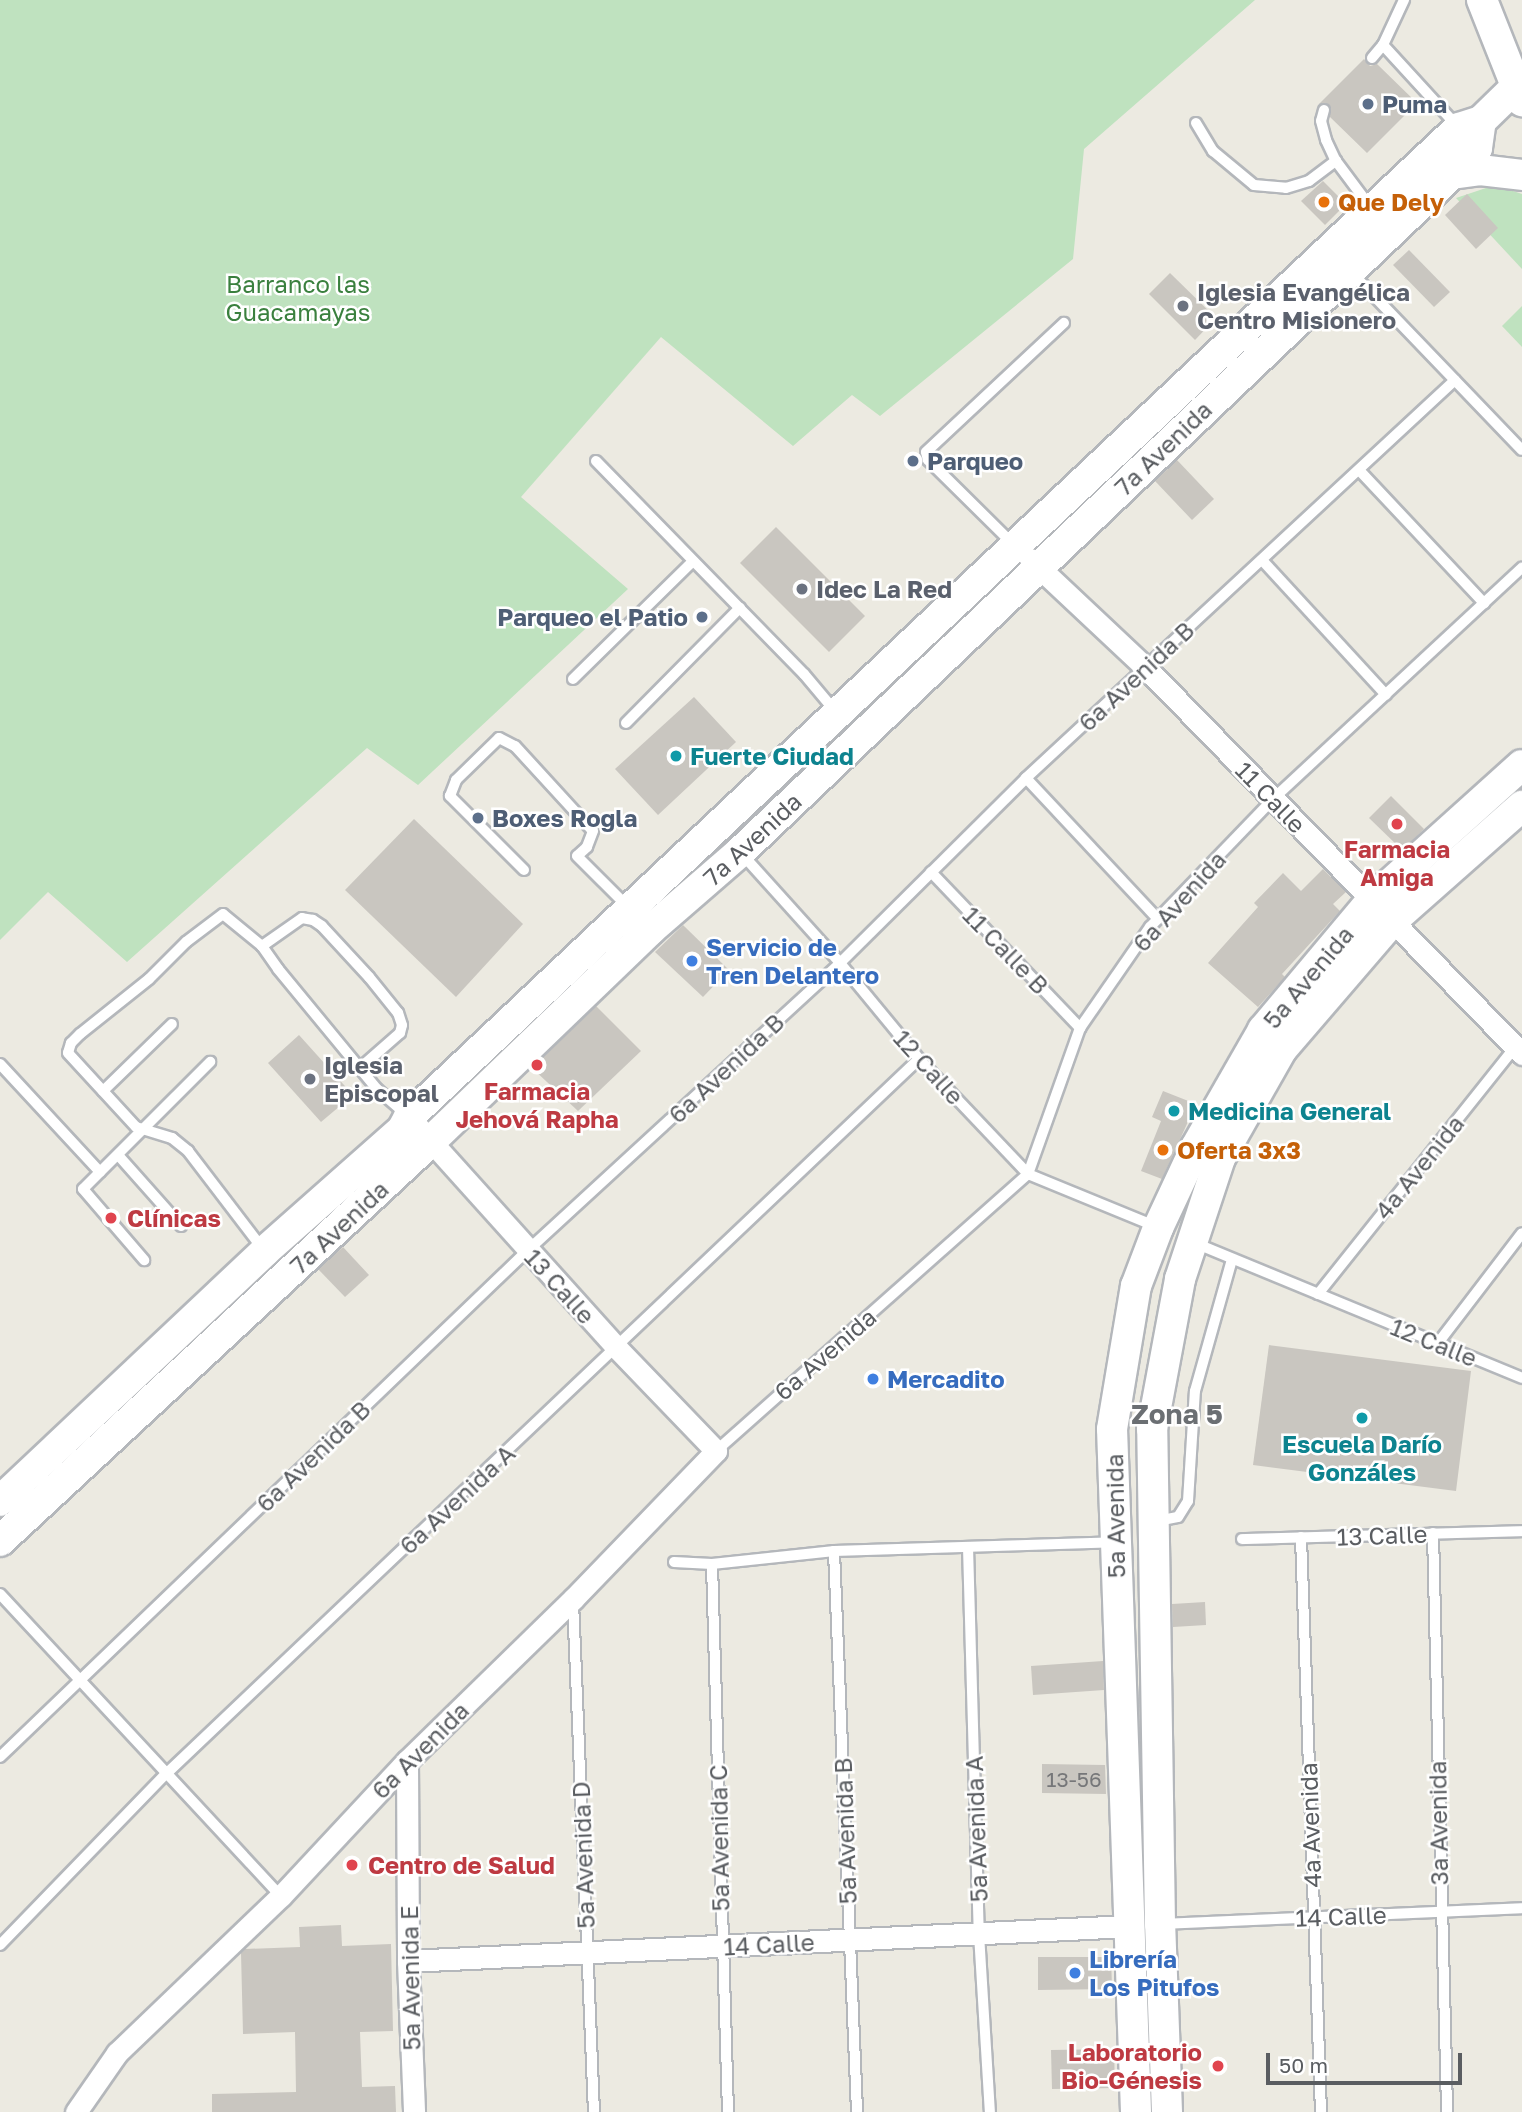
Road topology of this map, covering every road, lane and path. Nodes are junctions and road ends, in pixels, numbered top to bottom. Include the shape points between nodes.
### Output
1 (1404, 0) edge
2 (1482, 0) edge
3 (1383, 45) junction
4 (1372, 58) dead end
5 (1520, 90) edge
6 (1324, 110) dead end
7 (1196, 123) dead end
8 (1470, 124) junction
9 (1336, 161) junction
10 (1452, 174) junction
11 (1522, 175) edge
12 (1372, 210) junction
13 (1350, 270) junction
14 (1064, 323) dead end
15 (1455, 380) junction
16 (1522, 450) edge
17 (596, 461) dead end
18 (1359, 470) junction
19 (1015, 545) junction
20 (1262, 560) junction
21 (694, 561) junction
22 (1038, 567) junction
23 (1522, 568) edge
24 (1485, 603) junction
25 (740, 608) junction
26 (1146, 668) junction
27 (573, 679) dead end
28 (1386, 695) junction
29 (837, 713) junction
30 (626, 723) dead end
31 (1522, 765) edge
32 (1026, 778) junction
33 (1273, 799) junction
34 (1522, 806) edge
35 (740, 852) junction
36 (524, 870) dead end
37 (932, 872) junction
38 (629, 909) junction
39 (1383, 911) junction
40 (1158, 919) junction
41 (650, 930) junction
42 (262, 946) junction
43 (840, 963) junction
44 (172, 1024) dead end
45 (1080, 1028) junction
46 (1520, 1047) edge
47 (919, 1059) junction
48 (210, 1062) dead end
49 (0, 1064) edge
50 (360, 1068) junction
51 (103, 1091) junction
52 (409, 1117) junction
53 (145, 1130) junction
54 (430, 1142) junction
55 (118, 1156) junction
56 (100, 1172) junction
57 (1028, 1174) junction
58 (181, 1226) dead end
59 (1158, 1228) junction
60 (1522, 1233) edge
61 (1190, 1241) junction
62 (265, 1251) junction
63 (527, 1251) junction
64 (1233, 1259) junction
65 (144, 1260) dead end
66 (1318, 1294) junction
67 (1438, 1343) junction
68 (617, 1349) junction
69 (1522, 1378) edge
70 (716, 1451) junction
71 (0, 1502) edge
72 (1154, 1522) junction
73 (1522, 1531) edge
74 (1433, 1533) junction
75 (1301, 1537) junction
76 (1242, 1539) dead end
77 (0, 1541) edge
78 (1115, 1542) junction
79 (968, 1547) junction
80 (834, 1551) junction
81 (674, 1562) dead end
82 (712, 1564) junction
83 (0, 1594) edge
84 (573, 1599) junction
85 (78, 1681) junction
86 (0, 1757) edge
87 (407, 1761) junction
88 (166, 1774) junction
89 (281, 1896) junction
90 (1522, 1908) edge
91 (1440, 1911) junction
92 (1313, 1917) junction
93 (1160, 1924) junction
94 (1129, 1926) junction
95 (979, 1934) junction
96 (850, 1940) junction
97 (0, 1945) edge
98 (721, 1946) junction
99 (587, 1952) junction
100 (408, 1961) junction
101 (76, 2112) edge
102 (414, 2112) edge
103 (594, 2112) edge
104 (728, 2112) edge
105 (857, 2112) edge
106 (990, 2112) edge
107 (1136, 2112) edge
108 (1167, 2112) edge
109 (1321, 2112) edge
110 (1447, 2112) edge

1 - 3 lane
2 - 5 street
3 - 4 lane
3 - 8 lane
5 - 8 street, 7a Avenida
6 - 9 lane via 1321,121
7 - 9 lane via 1213,151 1254,185 1286,188 1309,181
8 - 10 street, 7a Avenida via 1477,148
8 - 12 street, 7a Avenida
9 - 12 lane
10 - 11 street via 1480,170
10 - 13 street, 7a Avenida
12 - 19 street, 7a Avenida
13 - 15 lane
13 - 22 street, 7a Avenida
14 - 19 lane via 926,452 928,460
15 - 16 lane
15 - 18 lane, 6a Avenida B
17 - 21 lane
18 - 20 lane, 6a Avenida B
18 - 24 lane
19 - 22 street, 11 Calle
19 - 29 street, 7a Avenida
20 - 26 lane, 6a Avenida B
20 - 28 lane
21 - 25 lane
21 - 27 lane
22 - 26 street, 11 Calle
22 - 35 street, 7a Avenida
23 - 24 lane, 6a Avenida
24 - 28 lane, 6a Avenida
25 - 29 lane
25 - 30 lane
26 - 32 lane, 6a Avenida B
26 - 33 street, 11 Calle
28 - 33 lane, 6a Avenida
29 - 38 street, 7a Avenida
31 - 39 street, 5a Avenida
32 - 37 lane, 6a Avenida B
32 - 40 lane
33 - 39 street, 11 Calle
33 - 40 lane, 6a Avenida
34 - 39 street, 5a Avenida
35 - 41 street, 7a Avenida
35 - 43 lane, 12 Calle
36 - 38 lane via 450,796 456,780 499,738 515,746 593,831 587,848 577,856
37 - 43 lane, 6a Avenida B
37 - 45 lane, 11 Calle B
38 - 41 street
38 - 52 street, 7a Avenida
39 - 46 street, 11 Calle
39 - 59 street, 5a Avenida via 1263,1030 1196,1147
39 - 61 street, 5a Avenida via 1282,1049 1220,1158
40 - 45 lane, 6a Avenida
41 - 54 street, 7a Avenida
42 - 50 lane
42 - 50 lane via 302,918 313,920 398,1013 400,1033
42 - 51 lane via 223,914 80,1034 68,1053
43 - 47 lane, 12 Calle
43 - 63 lane, 6a Avenida B
44 - 51 lane
45 - 57 lane, 6a Avenida
46 - 66 lane, 4a Avenida
47 - 57 lane, 12 Calle
47 - 68 lane, 6a Avenida A
48 - 53 lane
49 - 56 lane
50 - 52 lane via 376,1089
51 - 53 lane via 136,1127
52 - 54 street, 13 Calle
52 - 62 street, 7a Avenida via 402,1130
53 - 55 lane
53 - 62 lane via 172,1138 188,1151
54 - 63 street, 13 Calle
54 - 77 street, 7a Avenida
55 - 56 lane
55 - 58 lane
56 - 65 lane via 82,1189
57 - 59 lane, 12 Calle
57 - 70 lane, 6a Avenida
59 - 78 street, 5a Avenida via 1136,1286 1112,1429
60 - 67 lane
61 - 64 lane, 12 Calle
61 - 72 street, 5a Avenida via 1152,1429
62 - 71 street, 7a Avenida
63 - 68 street, 13 Calle
63 - 85 lane, 6a Avenida B
64 - 66 lane, 12 Calle
64 - 72 lane via 1195,1391 1188,1501 1178,1517
66 - 67 lane, 12 Calle
67 - 69 lane, 12 Calle
68 - 70 street, 13 Calle
68 - 88 lane, 6a Avenida A
70 - 84 street, 6a Avenida
72 - 93 street, 5a Avenida
73 - 74 lane, 13 Calle
74 - 75 lane, 13 Calle
74 - 91 lane, 3a Avenida
75 - 76 lane, 13 Calle
75 - 92 lane, 4a Avenida
78 - 79 lane
78 - 94 street, 5a Avenida
79 - 80 lane
79 - 95 lane, 5a Avenida A
80 - 82 lane
80 - 96 lane, 5a Avenida B
81 - 82 lane
82 - 98 lane, 5a Avenida C
83 - 85 lane
84 - 87 street, 6a Avenida
84 - 99 lane, 5a Avenida D
85 - 86 lane, 6a Avenida B
85 - 88 lane
87 - 89 street, 6a Avenida
87 - 100 street, 5a Avenida E
88 - 89 lane
88 - 97 lane, 6a Avenida A
89 - 101 street, 6a Avenida via 117,2053
90 - 91 lane, 14 Calle
91 - 92 lane, 14 Calle
91 - 110 lane, 3a Avenida
92 - 93 lane, 14 Calle
92 - 109 lane, 4a Avenida
93 - 108 street, 5a Avenida
94 - 95 street, 14 Calle
94 - 107 street, 5a Avenida
95 - 96 street, 14 Calle
95 - 106 lane, 5a Avenida A
96 - 98 street, 14 Calle
96 - 105 lane, 5a Avenida B
98 - 99 street, 14 Calle
98 - 104 lane, 5a Avenida C
99 - 100 street, 14 Calle
99 - 103 lane, 5a Avenida D
100 - 102 street, 5a Avenida E

